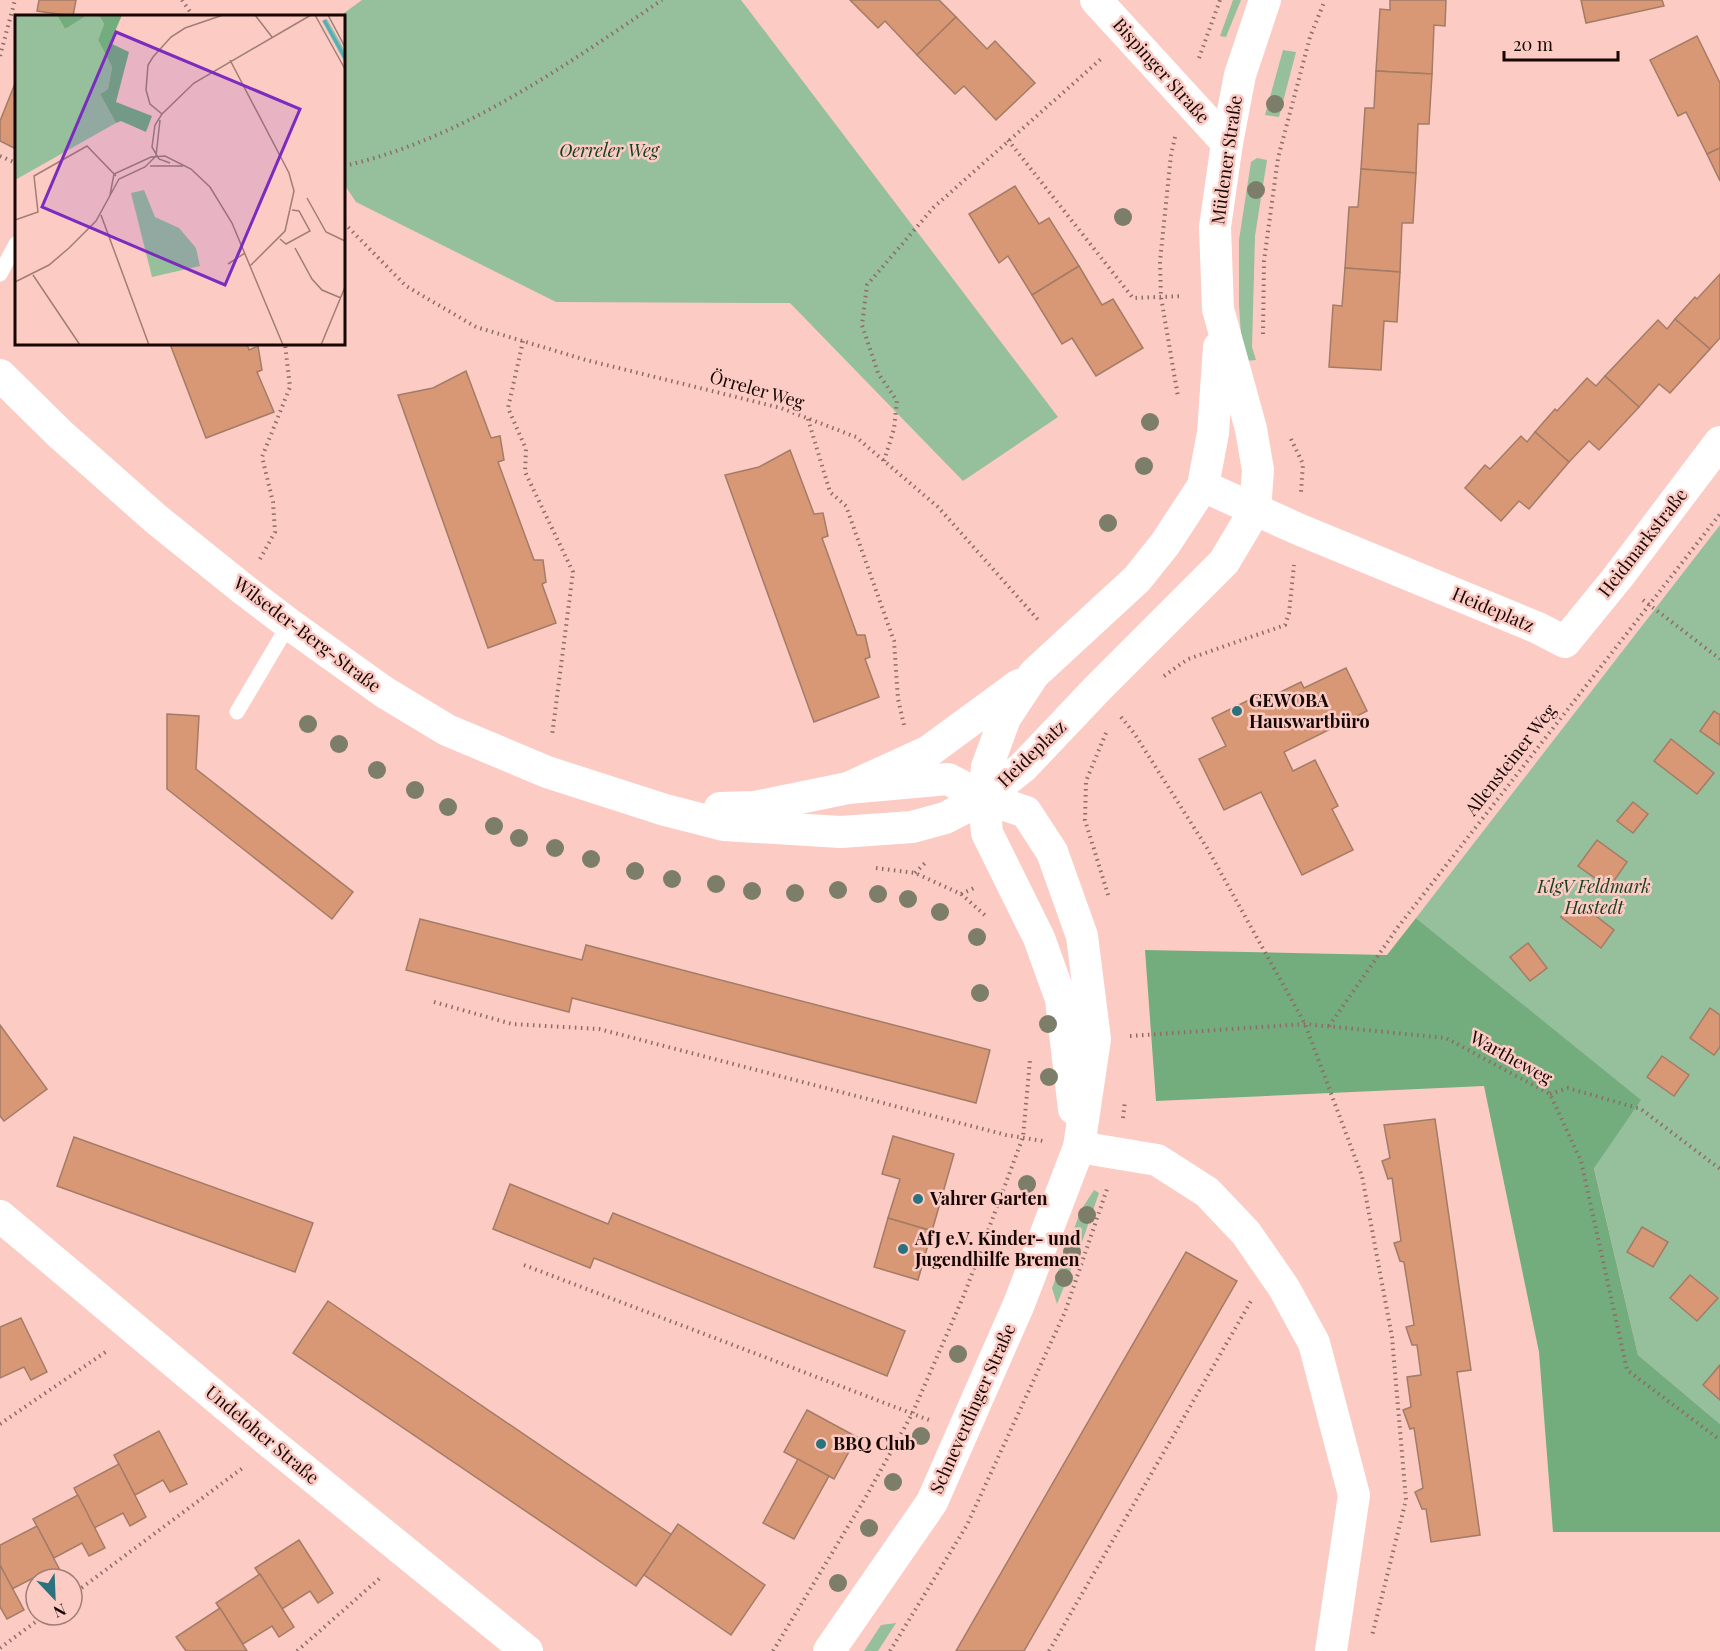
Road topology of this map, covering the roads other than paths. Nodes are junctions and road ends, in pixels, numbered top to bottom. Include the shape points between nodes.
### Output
1 (1096, 0) edge
2 (1265, 0) edge
3 (1227, 143) junction
4 (15, 246) edge
5 (0, 274) edge
6 (1221, 325) junction
7 (0, 375) edge
8 (1720, 442) edge
9 (1203, 486) junction
10 (1255, 510) junction
11 (289, 624) junction
12 (1565, 642) joint
13 (1034, 674) junction
14 (237, 712) dead end
15 (848, 788) junction
16 (984, 798) junction
17 (665, 810) junction
18 (1079, 1147) junction
19 (0, 1216) edge
20 (527, 1651) edge
21 (828, 1651) edge
22 (1331, 1651) edge

1 - 3 street, Bispinger Straße
2 - 3 street, Müdener Straße via 1240,75
3 - 6 street, Müdener Straße via 1215,227
4 - 5 lane
6 - 9 street, Müdener Straße via 1213,433
6 - 10 street, Müdener Straße via 1251,429 1258,470
7 - 11 street, Wilseder-Berg-Straße via 156,519
8 - 12 street, Heidmarkstraße
9 - 10 street, Heideplatz
9 - 13 street, Heideplatz via 1137,579
10 - 12 street, Heideplatz
10 - 16 street, Heideplatz via 1224,562 1023,766
11 - 14 lane
11 - 17 street, Wilseder-Berg-Straße via 384,692 447,730 547,772
13 - 15 street, Wilseder-Berg-Straße via 929,751
13 - 16 street, Heideplatz via 1005,718 987,767
15 - 16 street, Wilseder-Berg-Straße via 948,779
15 - 17 street, Wilseder-Berg-Straße via 755,807
16 - 17 street, Wilseder-Berg-Straße via 945,818 912,827 841,832 724,825
16 - 18 street, Schneverdinger Straße via 987,833 1040,938 1061,999
16 - 18 street, Schneverdinger Straße via 1026,812 1052,852 1082,936 1095,1039
18 - 21 street, Schneverdinger Straße via 1019,1304 932,1502
18 - 22 street via 1157,1161 1207,1192 1246,1233 1284,1288 1314,1343 1354,1495
19 - 20 street, Undeloher Straße

